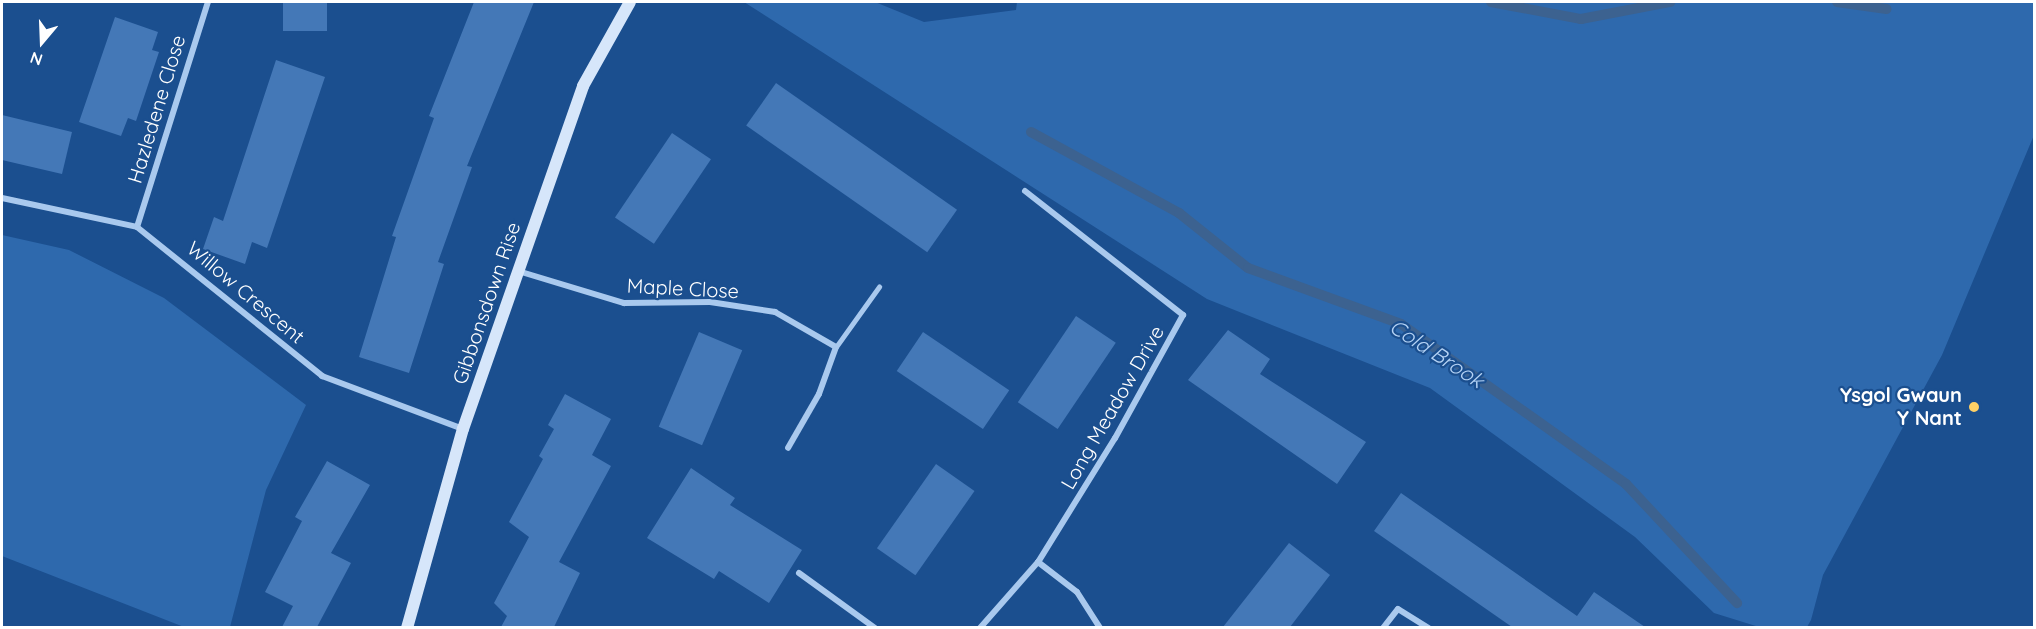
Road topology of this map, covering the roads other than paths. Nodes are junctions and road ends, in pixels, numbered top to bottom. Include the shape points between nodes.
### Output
1 (208, 2) edge
2 (630, 2) edge
3 (1025, 191) dead end
4 (2, 198) edge
5 (137, 226) junction
6 (518, 271) junction
7 (879, 287) dead end
8 (836, 347) junction
9 (463, 429) junction
10 (788, 448) dead end
11 (1038, 562) junction
12 (799, 573) dead end
13 (407, 627) edge
14 (875, 627) edge
15 (980, 627) edge
16 (1100, 627) edge
17 (1383, 627) edge
18 (1429, 627) edge

1 - 5 street, Hazledene Close
2 - 6 street, Gibbonsdown Rise via 583,86
3 - 11 street, Long Meadow Drive via 1183,315 1115,438
4 - 5 street, Willow Crescent
5 - 9 street, Willow Crescent via 322,376
6 - 8 street, Maple Close via 624,303 710,302 775,312
6 - 9 street, Gibbonsdown Rise
7 - 8 lane
8 - 10 street via 819,394
9 - 13 street, Gibbonsdown Rise
11 - 15 street, Long Meadow Drive
11 - 16 street via 1077,592
12 - 14 street
17 - 18 street via 1398,609

